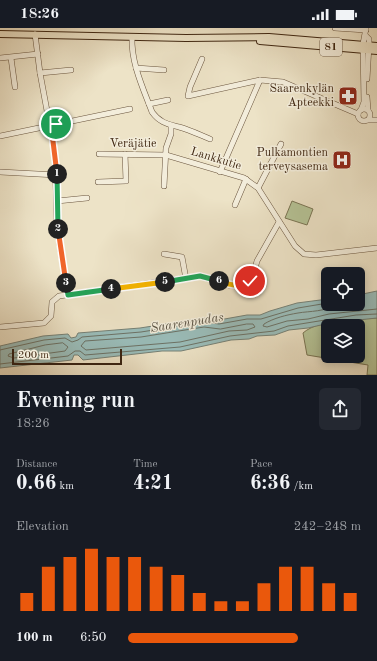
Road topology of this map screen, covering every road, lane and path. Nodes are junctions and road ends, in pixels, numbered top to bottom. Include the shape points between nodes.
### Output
1 (335, 28) edge
2 (366, 31) edge
3 (0, 34) edge
4 (35, 34) junction
5 (132, 36) junction
6 (377, 46) edge
7 (366, 48) junction
8 (377, 51) edge
9 (38, 54) junction
10 (0, 58) edge
11 (11, 58) junction
12 (202, 60) dead end
13 (136, 68) junction
14 (71, 70) dead end
15 (164, 70) dead end
16 (40, 73) junction
17 (260, 80) junction
18 (15, 87) dead end
19 (168, 100) dead end
20 (149, 104) junction
21 (130, 109) dead end
22 (360, 112) junction
23 (369, 112) junction
24 (377, 116) edge
25 (368, 120) junction
26 (377, 120) edge
27 (51, 125) junction
28 (171, 126) junction
29 (0, 136) edge
30 (210, 139) dead end
31 (281, 144) dead end
32 (99, 154) dead end
33 (125, 154) junction
34 (166, 155) junction
35 (0, 172) edge
36 (220, 172) junction
37 (57, 175) junction
38 (246, 179) junction
39 (98, 182) dead end
40 (164, 186) dead end
41 (258, 188) junction
42 (87, 198) dead end
43 (57, 201) junction
44 (235, 205) dead end
45 (279, 222) junction
46 (377, 248) edge
47 (164, 254) dead end
48 (186, 279) junction
49 (68, 295) junction
50 (0, 327) edge

1 - 2 street
2 - 7 street
3 - 4 main road, 81
4 - 5 main road, 81
4 - 9 street
5 - 7 main road, 81 via 283,38
5 - 13 street
6 - 7 main road, 81
7 - 8 main road, 81
7 - 22 street via 364,102
7 - 23 street
9 - 11 street
9 - 16 street
10 - 11 street
11 - 18 street
12 - 17 street via 188,96
13 - 15 street
13 - 20 street
14 - 16 street
16 - 27 street
17 - 22 street via 290,84
17 - 36 street
19 - 20 street
20 - 28 street via 156,116
21 - 27 street
22 - 23 street
22 - 25 street via 360,119
23 - 24 street
23 - 25 street
25 - 26 street
27 - 29 street
27 - 37 street
28 - 30 street via 179,126
28 - 34 street
31 - 41 street
32 - 33 street, Veräjätie
33 - 34 street, Veräjätie
33 - 39 street via 126,181
34 - 36 street, Lankkutie
34 - 40 street
35 - 37 street
36 - 38 street, Lankkutie
37 - 43 street
38 - 41 street, Lankkutie
38 - 44 street
41 - 45 street, Lankkutie
42 - 43 street
43 - 49 street via 57,228
45 - 46 street, Lankkutie via 295,246 304,254
45 - 48 street via 259,256 250,281 231,286 205,277
47 - 48 street via 182,257
48 - 49 street
49 - 50 street via 52,302 50,316 44,323

